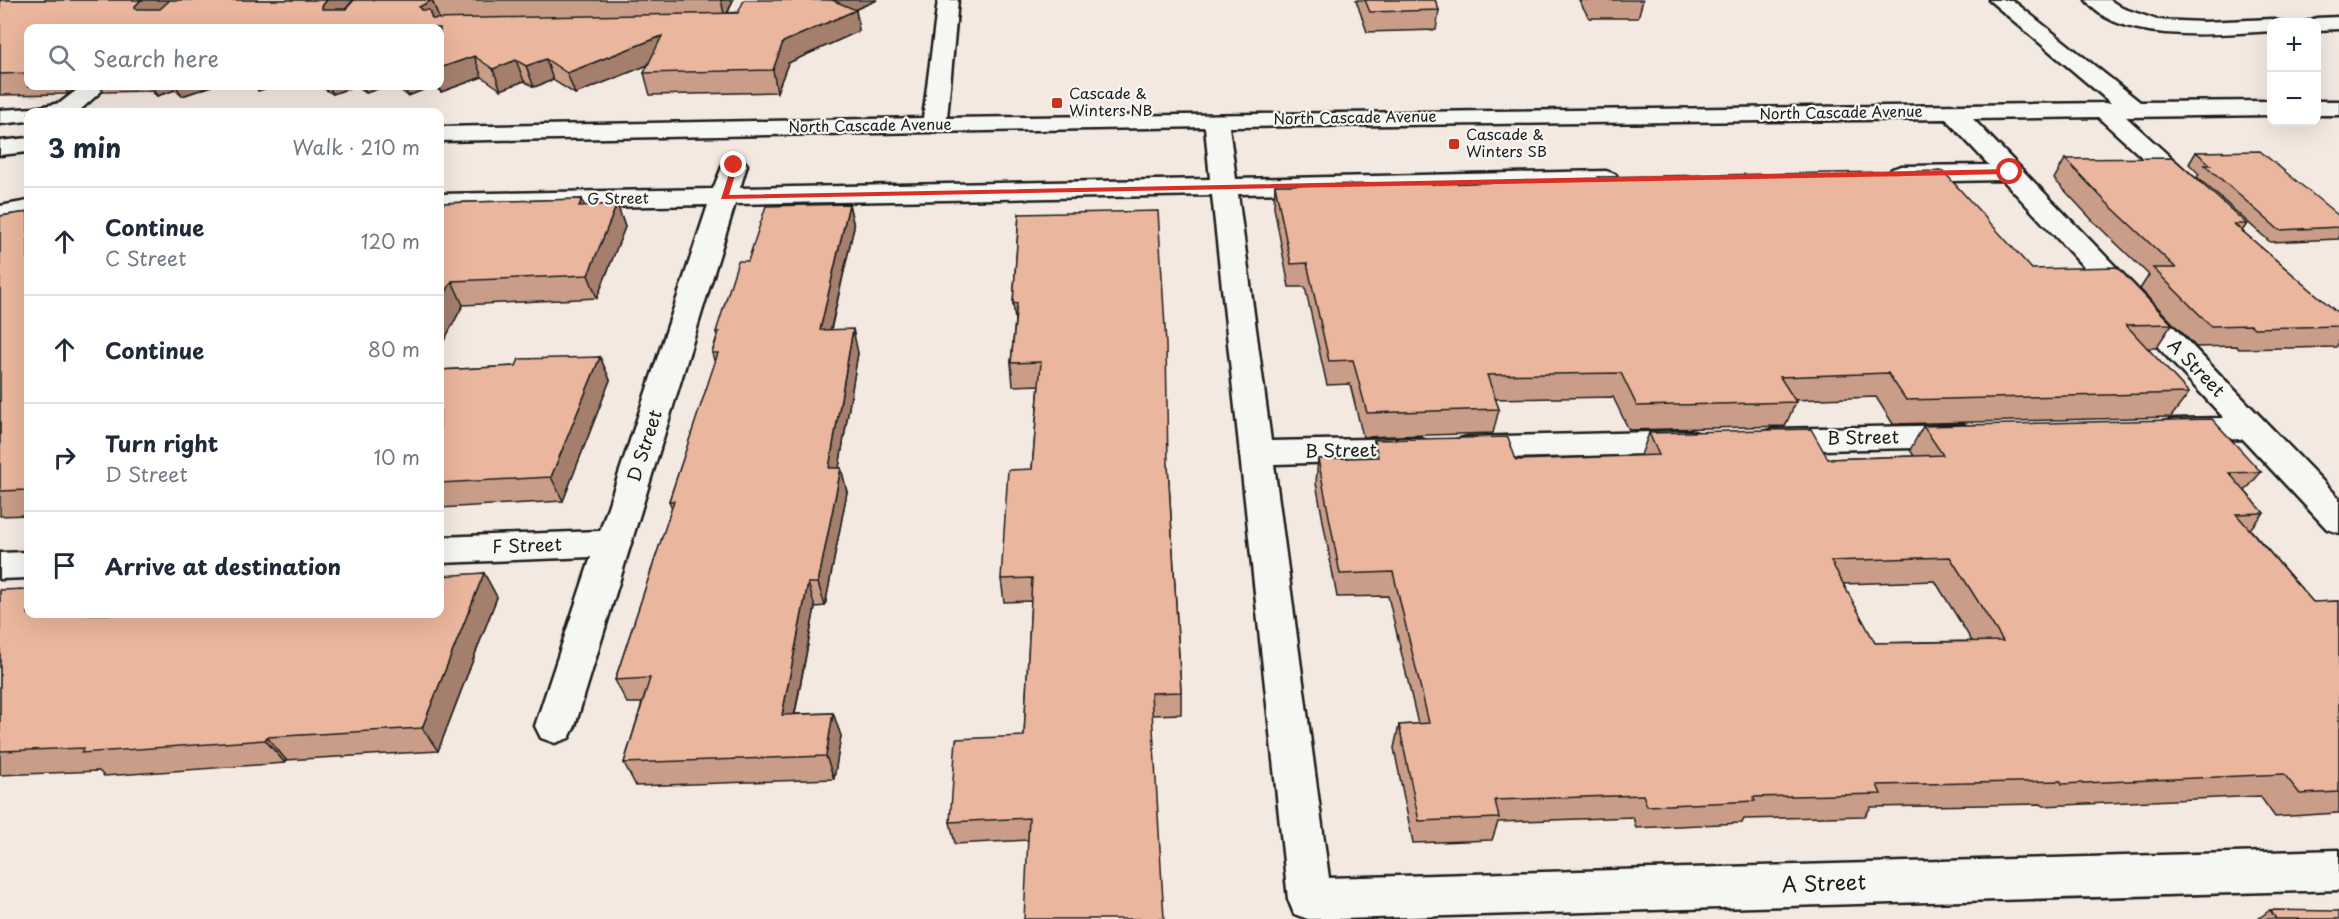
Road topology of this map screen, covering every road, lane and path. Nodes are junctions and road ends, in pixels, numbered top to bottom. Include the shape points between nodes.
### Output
1 (948, 0) edge
2 (1999, 0) edge
3 (2096, 0) edge
4 (2339, 23) edge
5 (2321, 24) edge
6 (2267, 25) edge
7 (90, 90) edge
8 (70, 108) edge
9 (2267, 108) edge
10 (2321, 108) edge
11 (2339, 108) edge
12 (2104, 110) junction
13 (2135, 110) junction
14 (1953, 112) junction
15 (24, 114) edge
16 (0, 117) edge
17 (1216, 120) junction
18 (934, 124) junction
19 (746, 128) junction
20 (444, 134) edge
21 (24, 145) edge
22 (0, 148) edge
23 (2010, 172) junction
24 (1879, 174) edge
25 (1629, 179) edge
26 (1223, 187) junction
27 (724, 198) junction
28 (444, 202) edge
29 (2210, 206) edge
30 (24, 210) edge
31 (0, 214) edge
32 (2254, 428) junction
33 (2147, 431) edge
34 (1993, 435) edge
35 (1256, 453) junction
36 (2339, 520) edge
37 (614, 543) junction
38 (444, 550) edge
39 (24, 565) edge
40 (0, 566) edge
41 (555, 726) dead end
42 (2339, 870) edge

1 - 18 street
2 - 13 street
3 - 6 street via 2111,13 2160,28
4 - 5 street
7 - 8 street
9 - 13 street, North Cascade Avenue
10 - 11 street
12 - 13 street, North Cascade Avenue
12 - 14 street, North Cascade Avenue
12 - 29 street
14 - 17 street, North Cascade Avenue
14 - 23 street, A Street
15 - 16 street
17 - 18 street, North Cascade Avenue
17 - 26 street
18 - 19 street, North Cascade Avenue
19 - 20 street, North Cascade Avenue
19 - 27 street, D Street
21 - 22 street
23 - 24 street
23 - 32 street, A Street
25 - 26 street, G Street
26 - 27 street, G Street
26 - 35 street
27 - 28 street, G Street
27 - 37 street, D Street
30 - 31 street
32 - 33 street
32 - 36 street, A Street
34 - 35 street, B Street
35 - 42 street, A Street via 1310,899
37 - 38 street, F Street
37 - 41 street, D Street
39 - 40 street

